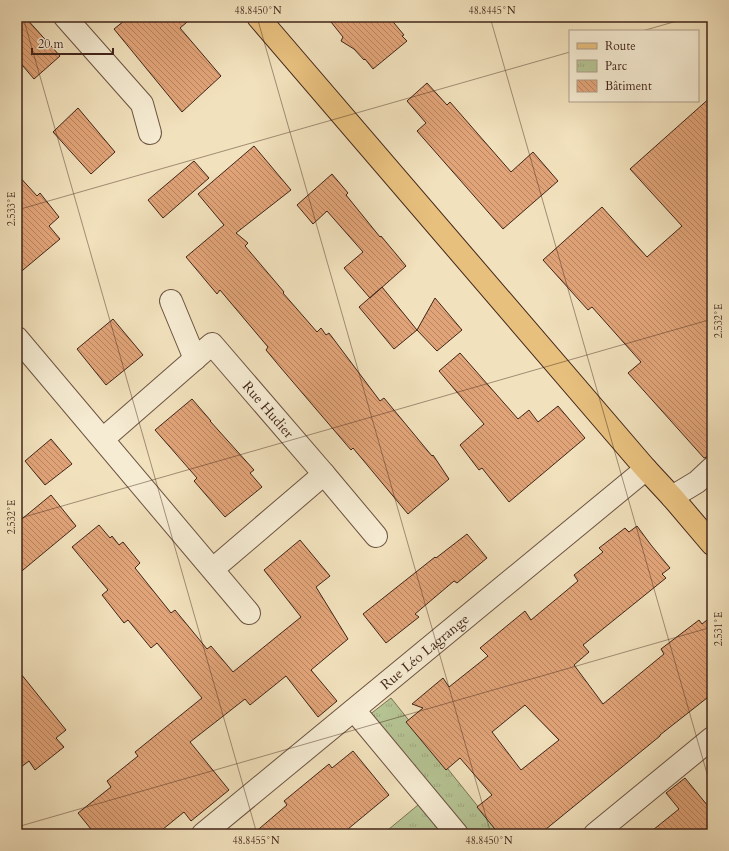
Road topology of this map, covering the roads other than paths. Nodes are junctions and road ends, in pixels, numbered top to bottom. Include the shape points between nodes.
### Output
1 (65, 17) edge
2 (258, 17) edge
3 (150, 133) dead end
4 (171, 301) dead end
5 (17, 338) edge
6 (195, 359) junction
7 (103, 439) junction
8 (712, 468) edge
9 (646, 469) junction
10 (324, 474) junction
11 (672, 496) junction
12 (376, 536) dead end
13 (712, 544) edge
14 (213, 570) junction
15 (250, 613) dead end
16 (354, 710) junction
17 (712, 738) edge
18 (203, 834) edge
19 (457, 834) edge
20 (595, 834) edge

1 - 3 street via 142,104
2 - 9 main road
4 - 6 street
5 - 7 street
6 - 7 street, Rue Hudier
6 - 10 street, Rue Hudier via 212,344
7 - 14 street
8 - 11 street via 697,482
9 - 11 main road
9 - 16 street, Rue Léo Lagrange
10 - 12 street
10 - 14 street
11 - 13 main road
14 - 15 street
16 - 18 street, Rue Léo Lagrange
16 - 19 street
17 - 20 street

